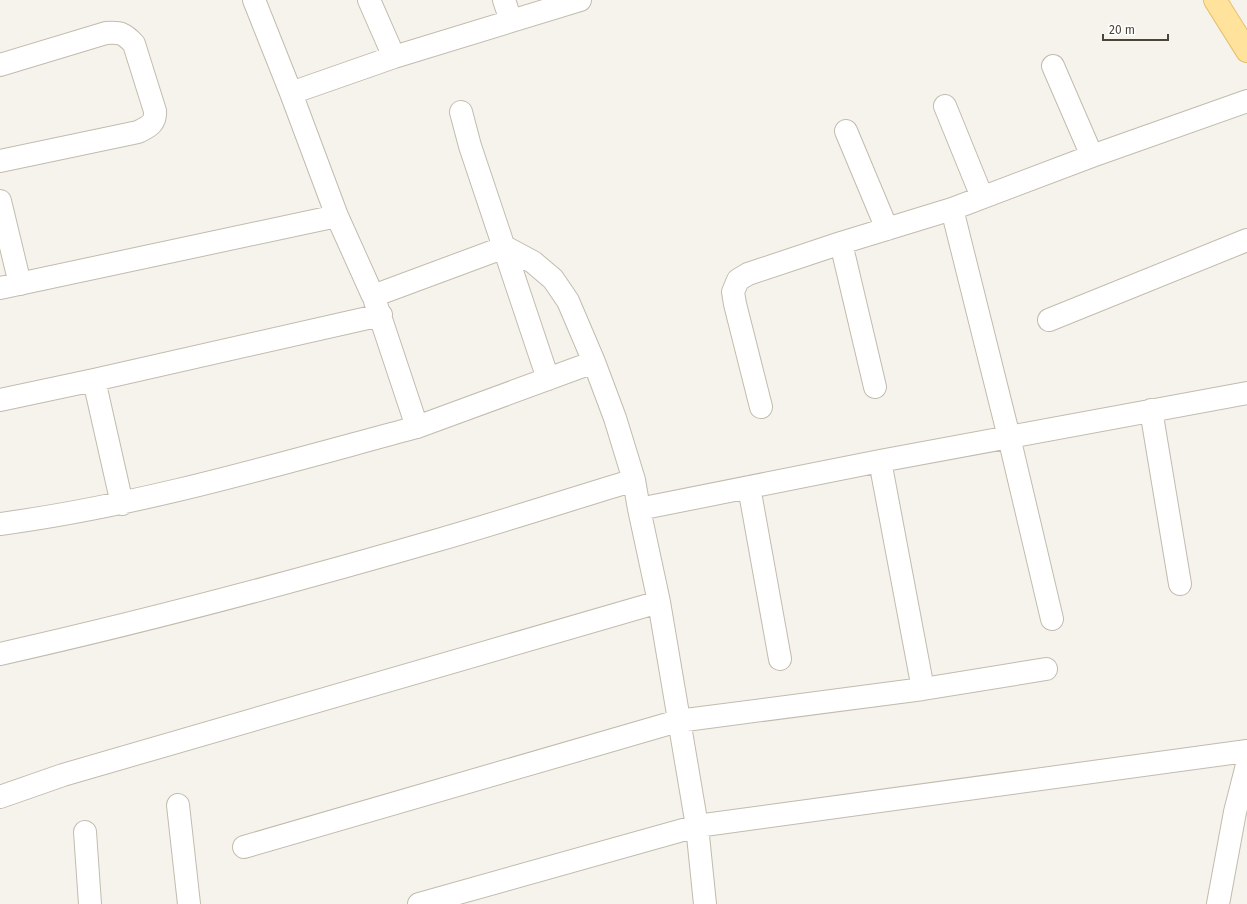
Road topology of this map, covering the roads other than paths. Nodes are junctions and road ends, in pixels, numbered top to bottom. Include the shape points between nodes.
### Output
1 (254, 0) edge
2 (369, 0) edge
3 (504, 0) edge
4 (580, 0) edge
5 (1215, 0) edge
6 (511, 21) junction
7 (1247, 51) edge
8 (394, 57) junction
9 (0, 65) edge
10 (1053, 66) dead end
11 (292, 93) junction
12 (1247, 101) edge
13 (945, 106) dead end
14 (461, 112) dead end
15 (846, 131) dead end
16 (1092, 156) junction
17 (0, 160) edge
18 (982, 197) junction
19 (0, 201) edge
20 (952, 209) junction
21 (337, 216) junction
22 (888, 229) junction
23 (1247, 240) edge
24 (841, 243) junction
25 (504, 247) junction
26 (10, 286) edge
27 (377, 305) junction
28 (1049, 320) dead end
29 (594, 362) junction
30 (548, 379) junction
31 (94, 380) junction
32 (875, 387) dead end
33 (1247, 393) edge
34 (0, 400) edge
35 (761, 407) dead end
36 (1151, 410) junction
37 (417, 427) junction
38 (1009, 437) junction
39 (880, 461) junction
40 (634, 480) junction
41 (749, 487) junction
42 (122, 504) junction
43 (639, 509) junction
44 (0, 524) edge
45 (1180, 584) dead end
46 (659, 602) junction
47 (1052, 619) dead end
48 (0, 654) edge
49 (780, 660) dead end
50 (1046, 670) dead end
51 (923, 689) junction
52 (678, 721) junction
53 (1247, 751) edge
54 (1247, 765) edge
55 (0, 797) edge
56 (178, 804) dead end
57 (697, 826) junction
58 (85, 832) dead end
59 (244, 847) dead end
60 (90, 904) edge
61 (189, 904) edge
62 (419, 904) edge
63 (705, 904) edge
64 (1218, 904) edge

1 - 11 street
2 - 8 street
3 - 6 street
4 - 6 street
5 - 7 main road
6 - 8 street
8 - 11 street
9 - 17 street via 106,33 119,32 134,44 156,117 138,132
10 - 16 street
11 - 21 street
12 - 16 street
13 - 18 street
14 - 25 street
15 - 22 street
16 - 18 street
18 - 20 street
19 - 26 street
20 - 22 street
20 - 38 street
21 - 26 street
21 - 27 street
22 - 24 street
23 - 28 street
24 - 32 street
24 - 35 street via 748,274 738,280 733,292 735,304
25 - 27 street
25 - 29 street via 533,262 553,279 568,301
25 - 30 street
27 - 31 street
27 - 37 street
29 - 30 street
29 - 40 street
30 - 37 street
31 - 34 street
31 - 42 street
33 - 36 street
36 - 38 street
36 - 45 street
37 - 42 street
38 - 39 street
38 - 47 street
39 - 41 street
39 - 51 street
40 - 43 street
40 - 48 street via 440,540 273,587
41 - 43 street
41 - 49 street
42 - 44 street
43 - 46 street
46 - 52 street
46 - 55 street via 63,775
50 - 51 street
51 - 52 street
52 - 57 street
52 - 59 street
53 - 57 street
54 - 64 street via 1235,812
56 - 61 street
57 - 62 street
57 - 63 street
58 - 60 street

